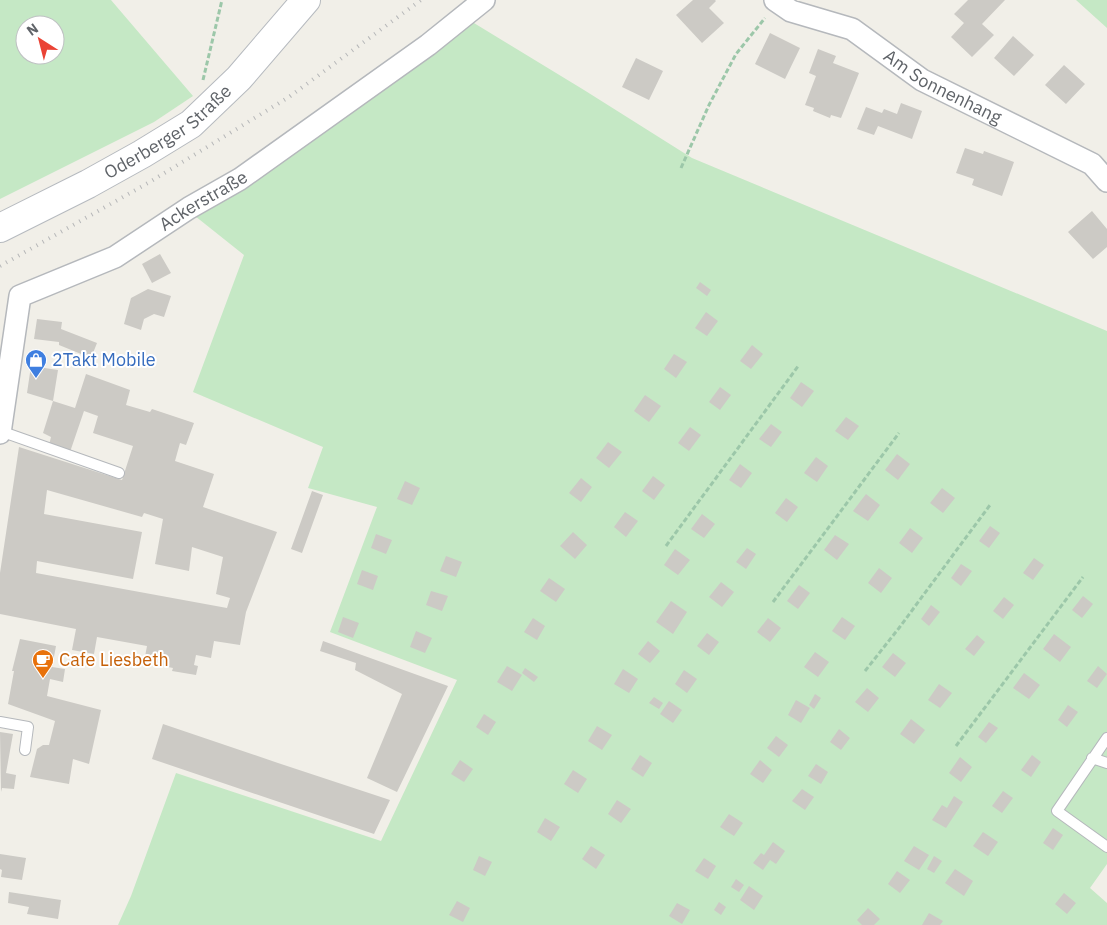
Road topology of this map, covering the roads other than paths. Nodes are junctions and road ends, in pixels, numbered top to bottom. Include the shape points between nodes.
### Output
1 (306, 0) edge
2 (484, 0) edge
3 (776, 1) edge
4 (1107, 181) edge
5 (0, 228) edge
6 (0, 432) edge
7 (120, 473) dead end
8 (0, 722) edge
9 (1107, 738) edge
10 (24, 750) dead end
11 (1092, 758) junction
12 (1107, 763) edge
13 (1107, 847) edge

1 - 5 main road, Oderberger Straße via 239,78 191,124 96,180
2 - 6 street, Ackerstraße via 428,45 240,179 115,257 20,296
3 - 4 street, Am Sonnenhang via 791,11 852,29 922,80 1092,164
6 - 7 lane
8 - 10 lane via 28,727
9 - 11 lane
11 - 12 lane
11 - 13 lane via 1057,811

